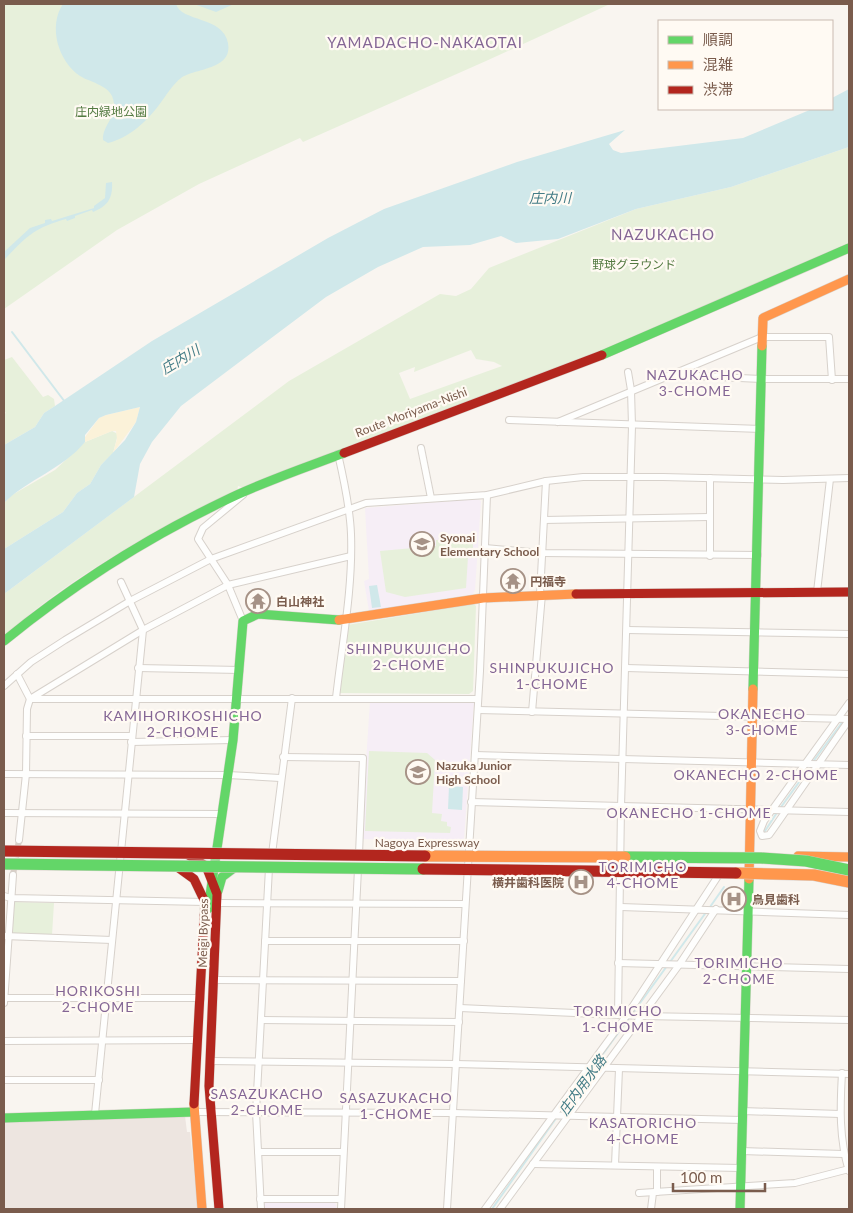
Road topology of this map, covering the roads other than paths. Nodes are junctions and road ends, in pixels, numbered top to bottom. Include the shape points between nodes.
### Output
1 (849, 248) edge
2 (849, 279) edge
3 (762, 337) junction
4 (628, 372) dead end
5 (673, 375) junction
6 (761, 379) junction
7 (849, 379) edge
8 (832, 380) junction
9 (631, 390) junction
10 (509, 420) dead end
11 (558, 422) junction
12 (632, 426) junction
13 (761, 429) junction
14 (421, 448) dead end
15 (338, 454) junction
16 (630, 477) junction
17 (710, 478) junction
18 (849, 478) edge
19 (760, 479) junction
20 (830, 479) junction
21 (546, 481) junction
22 (250, 490) junction
23 (487, 495) junction
24 (432, 498) junction
25 (349, 509) junction
26 (709, 517) junction
27 (544, 520) junction
28 (630, 520) junction
29 (485, 548) junction
30 (542, 553) junction
31 (628, 554) junction
32 (758, 555) junction
33 (351, 556) junction
34 (710, 556) junction
35 (211, 558) junction
36 (121, 582) dead end
37 (228, 585) junction
38 (627, 592) junction
39 (755, 592) junction
40 (817, 592) junction
41 (849, 592) edge
42 (541, 594) junction
43 (483, 598) junction
44 (130, 601) junction
45 (346, 620) junction
46 (243, 621) junction
47 (143, 630) junction
48 (627, 630) junction
49 (754, 632) junction
50 (849, 634) edge
51 (4, 641) edge
52 (138, 668) junction
53 (626, 668) junction
54 (240, 670) junction
55 (753, 672) junction
56 (17, 674) junction
57 (849, 674) edge
58 (4, 686) edge
59 (238, 698) junction
60 (292, 698) junction
61 (336, 698) junction
62 (30, 699) junction
63 (135, 699) junction
64 (478, 699) junction
65 (849, 703) edge
66 (478, 710) junction
67 (532, 712) junction
68 (624, 714) junction
69 (752, 718) junction
70 (837, 719) junction
71 (849, 720) edge
72 (26, 736) junction
73 (132, 739) junction
74 (233, 740) junction
75 (475, 755) junction
76 (283, 757) junction
77 (623, 760) junction
78 (751, 764) junction
79 (806, 765) junction
80 (818, 765) junction
81 (849, 765) edge
82 (4, 774) edge
83 (26, 774) junction
84 (228, 775) junction
85 (128, 776) junction
86 (280, 778) junction
87 (471, 802) junction
88 (621, 807) junction
89 (750, 810) junction
90 (772, 810) junction
91 (785, 811) junction
92 (4, 812) edge
93 (849, 812) edge
94 (22, 814) junction
95 (124, 814) junction
96 (222, 814) junction
97 (19, 840) tunnel mouth
98 (4, 849) edge
99 (122, 849) junction
100 (171, 852) junction
101 (468, 852) junction
102 (272, 854) junction
103 (359, 854) junction
104 (622, 855) junction
105 (749, 855) junction
106 (849, 857) edge
107 (4, 864) edge
108 (121, 866) junction
109 (176, 866) junction
110 (215, 866) junction
111 (269, 868) junction
112 (358, 869) junction
113 (463, 870) junction
114 (849, 870) edge
115 (622, 871) junction
116 (748, 872) junction
117 (720, 873) junction
118 (13, 875) tunnel mouth
119 (849, 882) edge
120 (4, 896) edge
121 (11, 898) junction
122 (218, 898) junction
123 (118, 901) junction
124 (205, 902) junction
125 (267, 902) junction
126 (358, 903) junction
127 (465, 904) junction
128 (621, 907) junction
129 (716, 909) junction
130 (697, 910) junction
131 (748, 910) junction
132 (849, 915) edge
133 (7, 937) edge
134 (112, 940) junction
135 (266, 941) junction
136 (464, 941) junction
137 (204, 942) junction
138 (355, 942) junction
139 (6, 963) edge
140 (618, 963) junction
141 (659, 963) junction
142 (679, 965) junction
143 (746, 965) junction
144 (849, 969) edge
145 (216, 980) junction
146 (263, 980) junction
147 (461, 981) junction
148 (353, 982) junction
149 (107, 998) junction
150 (201, 998) junction
151 (5, 1001) edge
152 (460, 1008) junction
153 (618, 1015) junction
154 (627, 1015) junction
155 (642, 1016) junction
156 (745, 1018) junction
157 (261, 1020) junction
158 (849, 1020) edge
159 (350, 1021) junction
160 (459, 1022) junction
161 (196, 1040) junction
162 (4, 1041) edge
163 (103, 1041) junction
164 (211, 1061) junction
165 (258, 1061) junction
166 (349, 1062) junction
167 (456, 1064) junction
168 (588, 1068) junction
169 (602, 1068) junction
170 (619, 1069) junction
171 (744, 1071) junction
172 (846, 1074) edge
173 (4, 1080) edge
174 (99, 1080) junction
175 (210, 1111) junction
176 (194, 1112) junction
177 (256, 1112) junction
178 (346, 1112) junction
179 (453, 1113) junction
180 (95, 1114) junction
181 (840, 1114) junction
182 (552, 1116) junction
183 (567, 1116) junction
184 (742, 1116) junction
185 (616, 1117) junction
186 (4, 1118) edge
187 (742, 1150) junction
188 (258, 1152) junction
189 (343, 1152) junction
190 (843, 1154) junction
191 (533, 1164) junction
192 (615, 1165) junction
193 (657, 1167) junction
194 (741, 1168) junction
195 (849, 1170) edge
196 (741, 1187) junction
197 (639, 1193) dead end
198 (655, 1193) junction
199 (341, 1199) junction
200 (260, 1200) junction
201 (202, 1209) edge
202 (219, 1209) edge
203 (261, 1209) edge
204 (341, 1209) edge
205 (447, 1209) edge
206 (485, 1209) edge
207 (500, 1209) edge
208 (652, 1209) edge
209 (740, 1209) edge

1 - 15 main road, Route Moriyama-Nishi via 619,350
2 - 3 main road via 763,318
3 - 5 street
3 - 6 main road
3 - 8 street via 829,337
4 - 9 street
5 - 6 street
5 - 9 street
6 - 8 street
6 - 13 main road
7 - 8 street
9 - 11 street
9 - 12 street
10 - 11 street
11 - 12 street
12 - 13 street
12 - 16 street
13 - 19 main road
14 - 24 street
15 - 22 main road, Route Moriyama-Nishi
15 - 25 street
16 - 17 street
16 - 21 street
16 - 28 street
17 - 19 street
17 - 26 street
18 - 20 street
19 - 20 street
19 - 32 main road
20 - 40 street
21 - 23 street
21 - 27 street
22 - 35 street via 203,528 198,536
22 - 51 main road, Route Moriyama-Nishi via 198,513 95,575 51,603
23 - 24 street
23 - 29 street
24 - 25 street via 366,503
25 - 33 street
25 - 35 street
26 - 28 street
26 - 34 street
27 - 28 street
27 - 30 street
28 - 31 street
29 - 30 street
29 - 43 street
30 - 31 street
30 - 42 street
31 - 34 street
31 - 38 street
32 - 34 street
32 - 39 main road
33 - 37 street
33 - 45 street
35 - 37 street
35 - 44 street
36 - 44 street
37 - 46 street
37 - 47 street
38 - 39 main road
38 - 42 main road
38 - 48 street
39 - 40 main road
39 - 49 main road
40 - 41 main road
42 - 43 main road
42 - 67 street
43 - 45 main road
43 - 64 street
44 - 47 street
44 - 56 street
45 - 46 main road via 258,614
45 - 61 street
46 - 54 main road
47 - 52 street
47 - 62 street
48 - 49 street
48 - 53 street
49 - 50 street
49 - 55 main road
52 - 54 street
52 - 63 street
53 - 55 street
53 - 68 street
54 - 59 main road
55 - 57 street
55 - 69 main road
56 - 58 street
56 - 62 street
59 - 60 street
59 - 63 street
59 - 74 main road
60 - 61 street
60 - 76 street
61 - 64 street
62 - 63 street
62 - 72 street
63 - 73 street
64 - 66 street
65 - 70 street
66 - 67 street
66 - 75 street
67 - 68 street
68 - 69 street
68 - 77 street
69 - 70 street
69 - 78 main road
70 - 71 street
70 - 79 street
71 - 80 street
72 - 73 street
72 - 83 street
73 - 74 street
73 - 85 street
74 - 84 main road
75 - 77 street
75 - 87 street
76 - 86 street
76 - 103 street via 363,758
77 - 78 street
77 - 88 street
78 - 79 street
78 - 89 main road
79 - 80 street
79 - 90 street
80 - 81 street
80 - 91 street
82 - 83 street
83 - 85 street
83 - 94 street
84 - 85 street
84 - 86 street
84 - 96 main road
85 - 95 street
86 - 102 street
87 - 88 street
87 - 101 street
88 - 89 street
88 - 104 street
89 - 90 street
89 - 105 main road
90 - 91 street
90 - 91 street via 761,826 762,836 769,835
91 - 93 street
92 - 94 street
94 - 95 street
94 - 97 street
95 - 96 street
95 - 99 street
96 - 110 main road
98 - 99 main road
98 - 100 main road, Nagoya Expressway, bridge
99 - 100 main road
99 - 108 street
100 - 104 main road, bridge via 202,858 318,862 498,861
100 - 110 main road
100 - 110 main road
100 - 114 main road, Nagoya Expressway, bridge via 761,858 806,861
101 - 103 main road
101 - 104 main road
101 - 113 street
102 - 103 main road
102 - 110 main road via 234,854
104 - 105 main road
104 - 115 street
105 - 106 main road
105 - 116 main road
107 - 108 main road
107 - 113 main road, bridge
108 - 109 main road
108 - 123 street
109 - 110 main road
109 - 124 main road, Meigi Bypass via 194,879
110 - 111 main road via 225,872 234,868
110 - 122 main road, Meigi Bypass
110 - 137 main road
111 - 112 main road
111 - 125 street
112 - 113 main road
112 - 126 street
113 - 114 main road, bridge via 626,864
113 - 115 main road
113 - 117 main road, bridge
113 - 127 street
114 - 116 main road
115 - 117 main road
115 - 128 street
116 - 117 main road
116 - 131 main road
117 - 119 main road, bridge via 805,875
117 - 130 street
118 - 121 street
120 - 121 street
121 - 123 street
121 - 133 street
122 - 125 street
122 - 145 main road, Meigi Bypass
123 - 124 street
123 - 134 street
124 - 137 main road, Meigi Bypass
125 - 126 street
125 - 135 street
126 - 127 street
126 - 138 street
127 - 136 street
128 - 130 street
128 - 140 street
129 - 130 street
129 - 131 street
129 - 142 street
130 - 141 street
131 - 132 street
131 - 143 main road
133 - 134 street
133 - 139 street
134 - 149 street
135 - 138 street
135 - 146 street
136 - 138 street
136 - 147 street
137 - 150 main road, Meigi Bypass
138 - 148 street
139 - 151 street
140 - 141 street
140 - 153 street
141 - 142 street
141 - 154 street
142 - 143 street
142 - 155 street
143 - 144 street
143 - 156 main road
145 - 146 street
145 - 164 main road, Meigi Bypass
146 - 148 street
146 - 157 street
147 - 148 street
147 - 152 street
148 - 159 street
149 - 150 street
149 - 151 street
149 - 163 street
150 - 161 main road, Meigi Bypass
152 - 153 street
152 - 160 street
153 - 154 street
154 - 155 street
154 - 168 street
155 - 156 street
155 - 169 street
156 - 158 street
156 - 171 main road
157 - 159 street
157 - 165 street
159 - 160 street
159 - 166 street
160 - 167 street
161 - 163 street
161 - 176 main road, Meigi Bypass
162 - 163 street
163 - 174 street
164 - 165 street
164 - 175 main road, Meigi Bypass
165 - 166 street
165 - 177 street
166 - 167 street
166 - 178 street
167 - 168 street
167 - 179 street
168 - 169 street
168 - 182 street
169 - 170 street
169 - 183 street
170 - 171 street
170 - 185 street
171 - 172 street
171 - 184 main road
172 - 181 street
173 - 174 street
174 - 180 street
175 - 176 street
175 - 177 street
175 - 202 main road, Meigi Bypass
176 - 180 main road
176 - 201 main road, Meigi Bypass
177 - 178 street
177 - 188 street
178 - 179 street
178 - 189 street
179 - 182 street
179 - 205 street
180 - 186 main road
181 - 184 street
181 - 190 street
182 - 183 street
182 - 206 street
183 - 185 street
183 - 191 street
184 - 185 street
184 - 187 main road
185 - 192 street
187 - 190 street
187 - 194 main road
188 - 189 street
188 - 200 street
189 - 199 street
190 - 195 street
191 - 192 street
191 - 207 street
192 - 193 street
193 - 194 street
193 - 198 street
194 - 196 main road
195 - 196 street via 795,1183
196 - 198 street
196 - 209 main road
197 - 198 street
198 - 208 street
199 - 200 street
199 - 204 street
200 - 203 street

